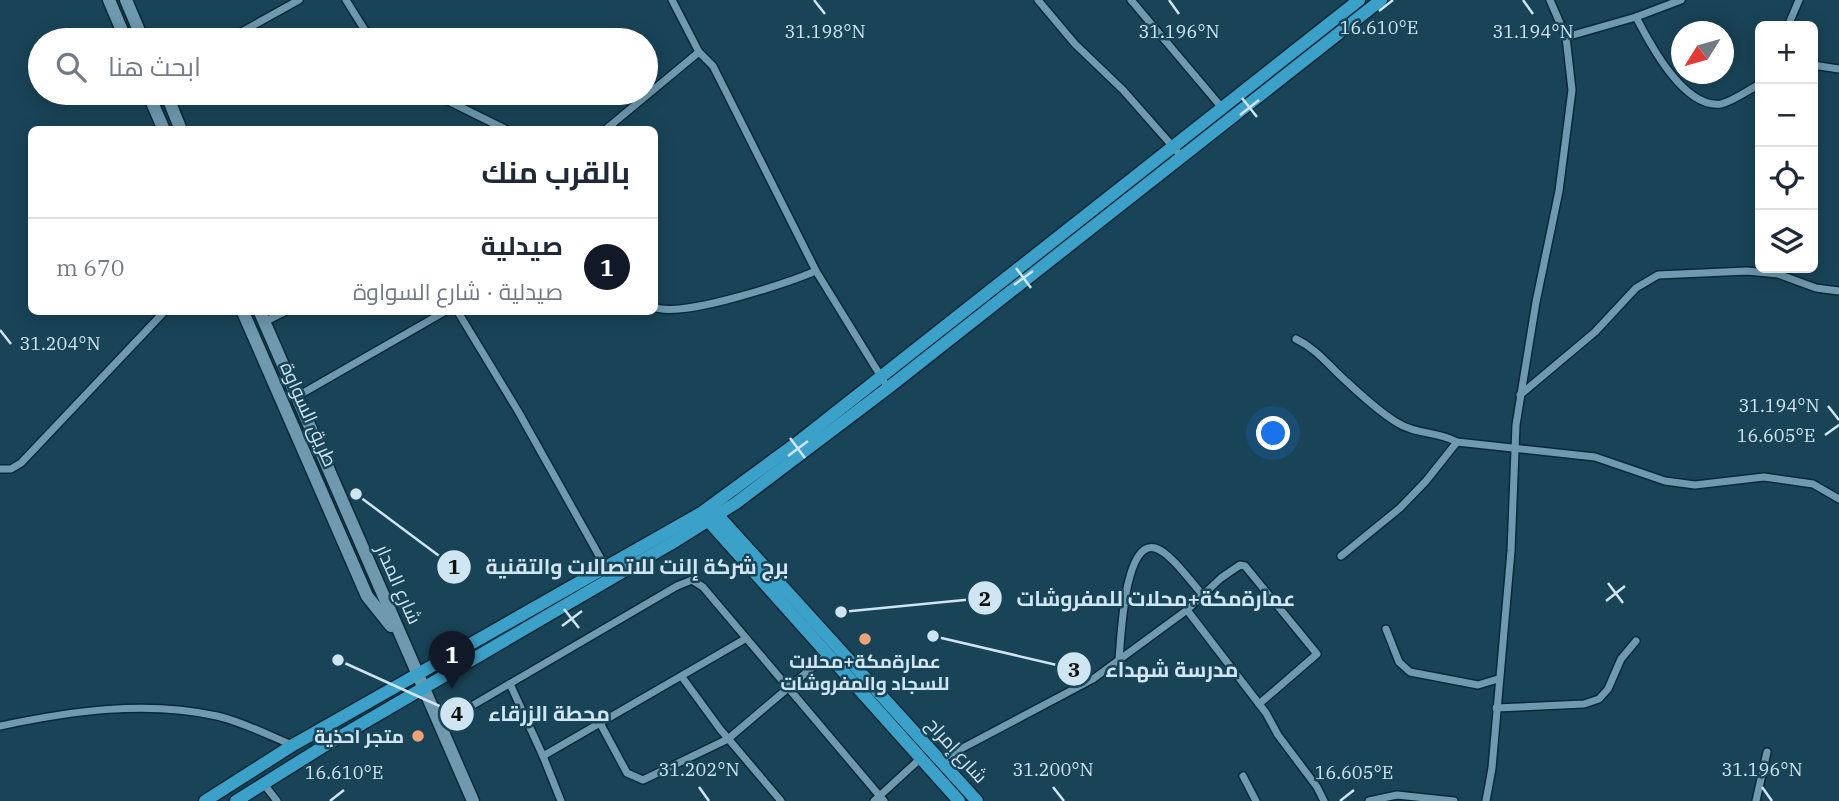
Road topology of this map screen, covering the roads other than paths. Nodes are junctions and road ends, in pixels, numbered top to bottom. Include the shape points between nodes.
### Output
1 (109, 0) edge
2 (126, 0) edge
3 (299, 0) edge
4 (346, 0) edge
5 (672, 0) edge
6 (1038, 0) edge
7 (1130, 0) edge
8 (1359, 0) edge
9 (1381, 0) edge
10 (1550, 0) edge
11 (1681, 0) edge
12 (1799, 0) edge
13 (1636, 17) junction
14 (1790, 21) edge
15 (121, 28) edge
16 (138, 28) edge
17 (249, 28) edge
18 (364, 28) edge
19 (1566, 37) junction
20 (699, 52) junction
21 (1818, 66) edge
22 (1839, 69) edge
23 (658, 86) edge
24 (1755, 86) edge
25 (153, 105) edge
26 (171, 105) edge
27 (456, 105) edge
28 (635, 105) edge
29 (1227, 113) junction
30 (162, 126) edge
31 (179, 126) edge
32 (499, 126) edge
33 (610, 126) edge
34 (1178, 151) junction
35 (816, 271) junction
36 (1839, 291) edge
37 (658, 308) edge
38 (161, 315) edge
39 (244, 315) edge
40 (439, 315) edge
41 (460, 315) edge
42 (262, 317) edge
43 (1296, 339) dead end
44 (885, 383) junction
45 (1520, 395) junction
46 (296, 397) junction
47 (1457, 442) junction
48 (1515, 447) junction
49 (0, 469) edge
50 (1839, 499) edge
51 (709, 514) junction
52 (1341, 556) dead end
53 (606, 569) junction
54 (1202, 594) junction
55 (1187, 610) junction
56 (1386, 629) dead end
57 (745, 639) junction
58 (402, 640) junction
59 (1636, 640) dead end
60 (827, 655) junction
61 (1119, 659) junction
62 (419, 675) junction
63 (682, 677) junction
64 (1498, 679) junction
65 (510, 684) junction
66 (424, 688) junction
67 (788, 689) junction
68 (1259, 704) junction
69 (1496, 708) junction
70 (600, 723) junction
71 (439, 725) junction
72 (0, 726) edge
73 (728, 739) junction
74 (293, 745) junction
75 (1767, 752) dead end
76 (543, 756) junction
77 (920, 758) junction
78 (940, 760) junction
79 (1243, 776) dead end
80 (263, 783) junction
81 (879, 799) edge
82 (205, 801) edge
83 (236, 801) edge
84 (277, 801) edge
85 (472, 801) edge
86 (560, 801) edge
87 (781, 801) edge
88 (959, 801) edge
89 (977, 801) edge
90 (1256, 801) edge
91 (1324, 801) edge
92 (1369, 801) edge
93 (1454, 801) edge
94 (1486, 801) edge
95 (1756, 801) edge

1 - 15 street
2 - 16 street
3 - 17 street
4 - 18 street
5 - 20 street
6 - 34 street
7 - 29 street
8 - 29 main road
9 - 29 main road
10 - 19 street
11 - 13 street
12 - 14 street
13 - 19 street
13 - 24 street via 1651,47 1697,99 1721,103
19 - 45 street via 1572,90 1559,191
20 - 23 street
20 - 35 street via 713,66
21 - 22 street
25 - 30 street
26 - 31 street
27 - 32 street
28 - 33 street
29 - 34 main road
34 - 44 main road
35 - 37 street via 780,285 685,308
35 - 44 street
36 - 45 street via 1757,272 1658,275 1636,288 1595,332
38 - 49 street via 21,463 11,470
39 - 58 street, طريق السواوة via 368,596
40 - 46 street
41 - 53 street
42 - 46 street, شارع المدار
43 - 47 street via 1322,356 1395,422 1413,432 1439,434
44 - 51 main road via 800,457
45 - 48 street
46 - 58 street, شارع المدار
47 - 48 street
47 - 52 street via 1399,508
48 - 50 street via 1595,457 1665,481 1695,485 1764,477 1813,484
48 - 64 street via 1511,551
51 - 53 main road
51 - 60 main road, شارع إمراح
51 - 66 main road
51 - 78 main road, شارع إمراح
53 - 62 main road
54 - 55 street
54 - 61 street via 1167,555 1156,548 1139,553 1128,580
54 - 68 street via 1234,567 1245,566 1316,650 1315,658
55 - 61 street
55 - 68 street
56 - 64 street via 1399,662 1410,672 1479,685
57 - 63 street
57 - 65 street via 703,587 692,580
57 - 67 street
58 - 62 street
59 - 69 street via 1621,659 1608,689 1594,702
60 - 67 street
60 - 77 main road, شارع إمراح
61 - 78 street via 1069,693
62 - 66 street
62 - 74 main road
63 - 70 street
63 - 73 street
64 - 69 street
65 - 71 street
65 - 76 street
66 - 71 street
66 - 80 main road
67 - 73 street
67 - 81 street
68 - 91 street
69 - 94 street
70 - 73 street via 626,773 643,780
70 - 76 street
71 - 85 street
72 - 74 street via 97,710 167,707 220,716
73 - 87 street
74 - 82 main road
75 - 95 street
76 - 86 street
77 - 81 street
77 - 88 main road, شارع إمراح
78 - 89 main road, شارع إمراح
79 - 90 street
80 - 83 main road
80 - 84 street
92 - 93 street via 1397,795

